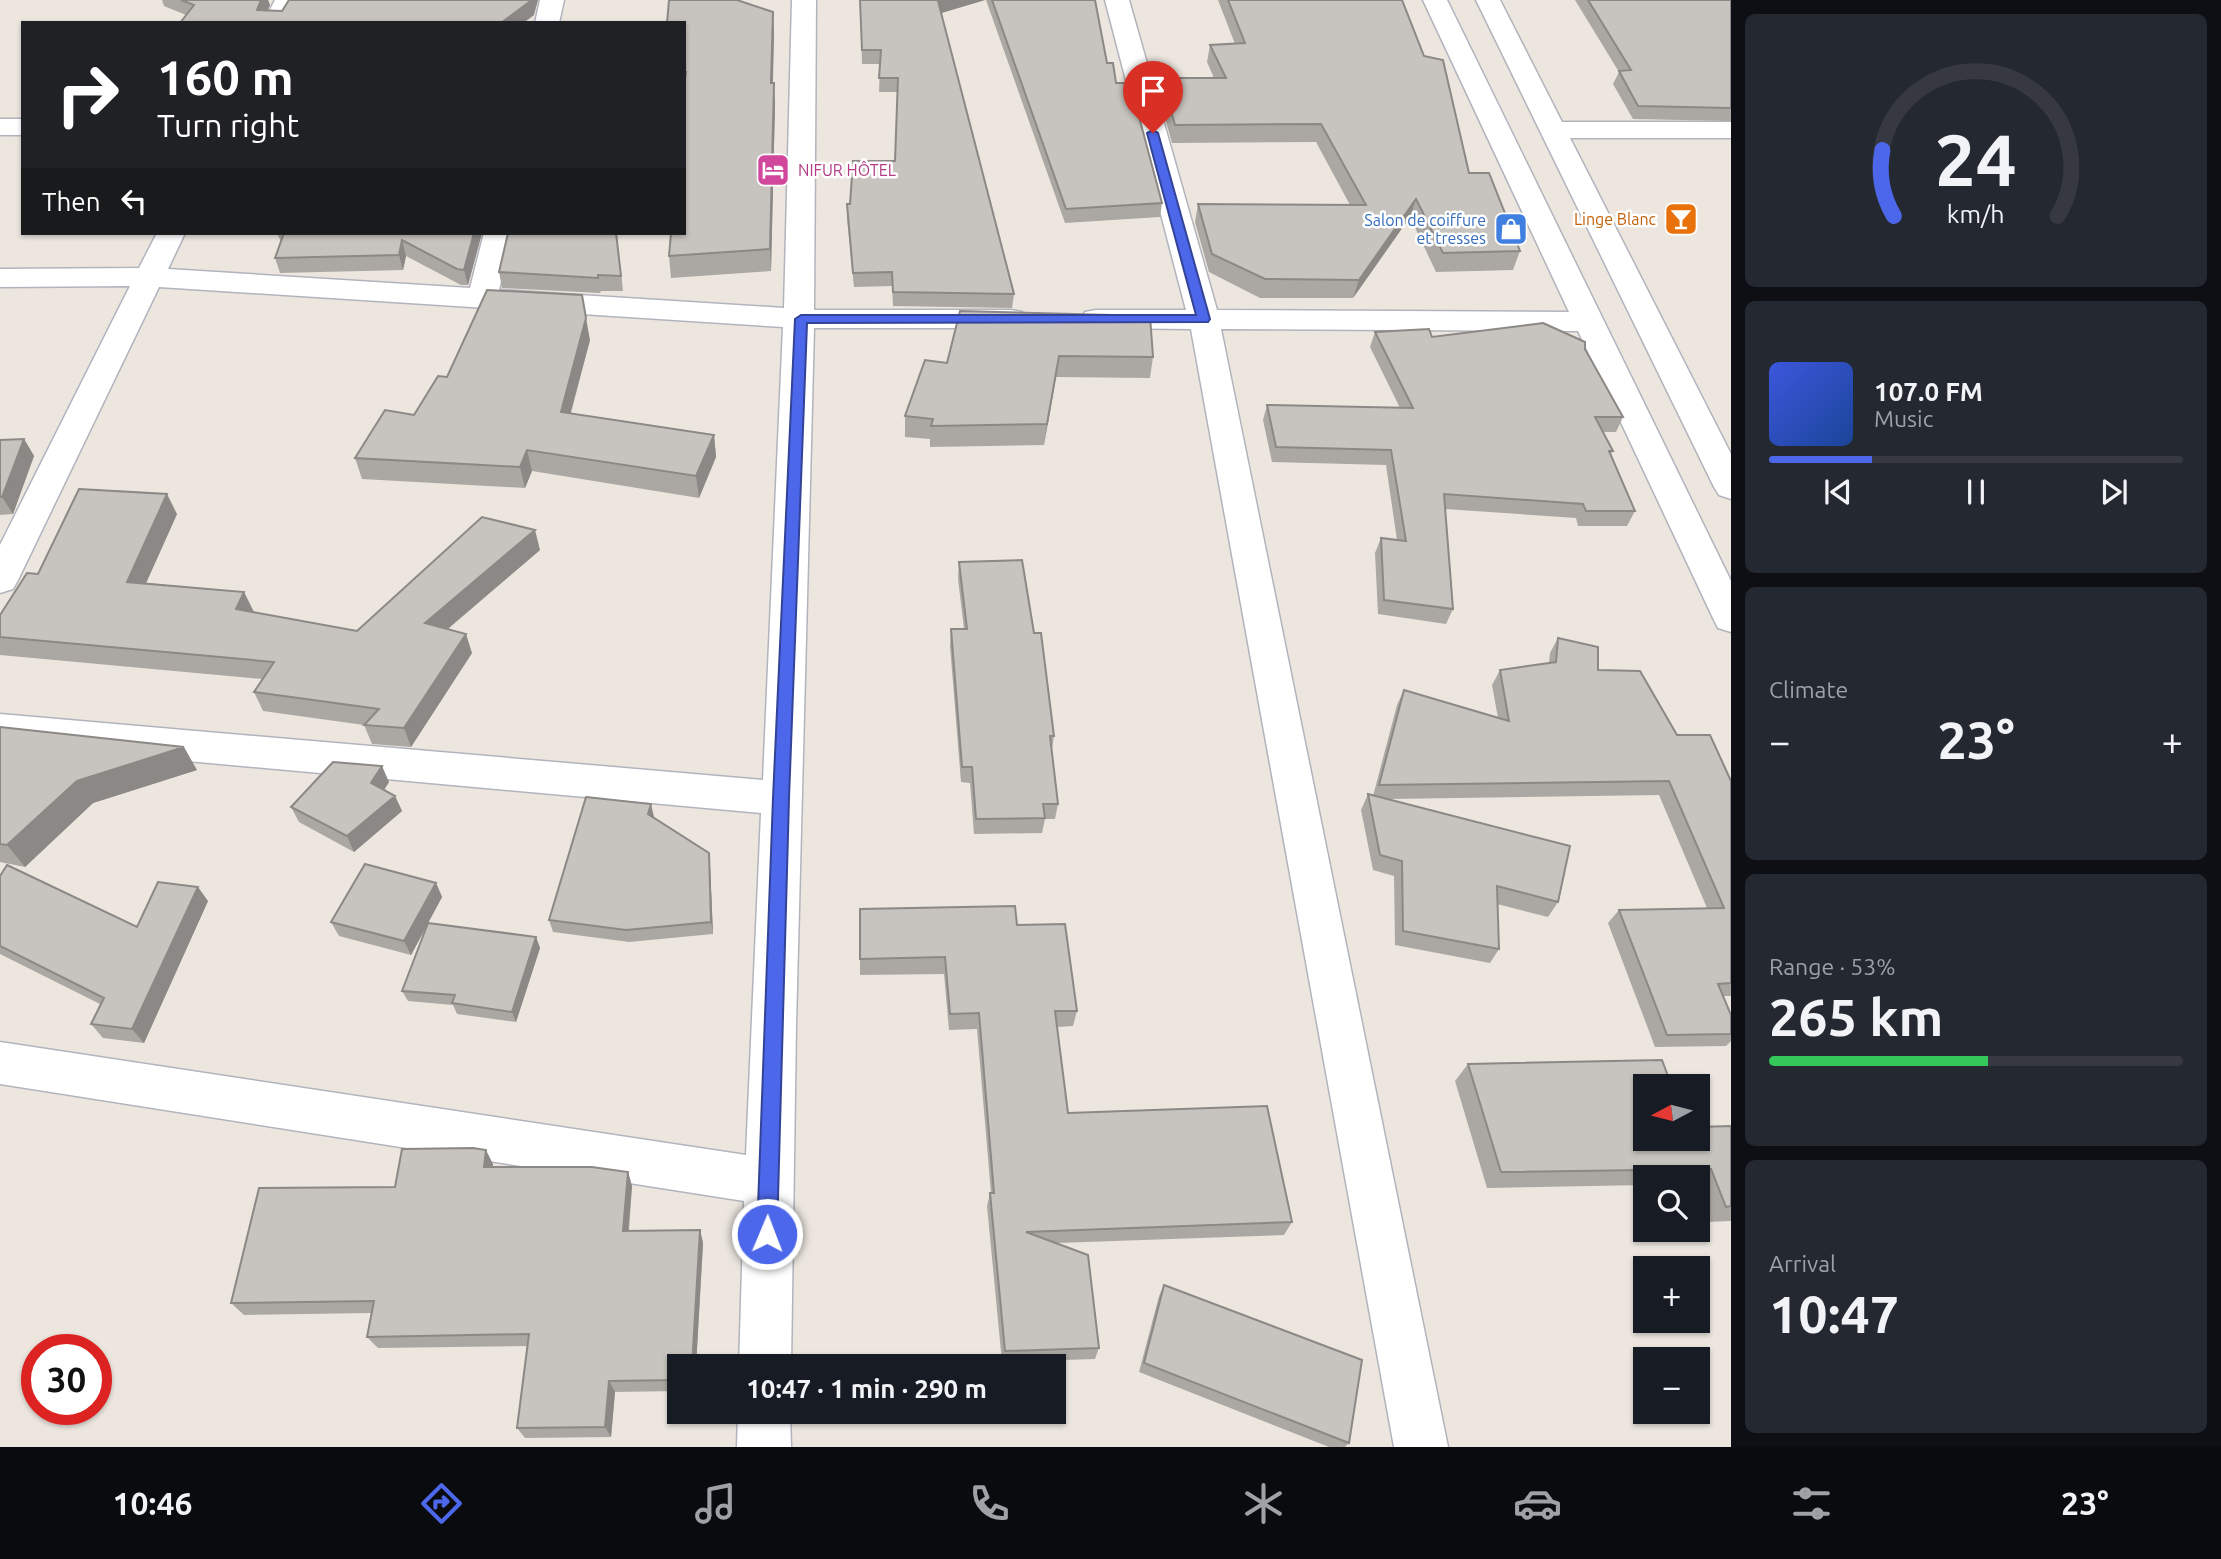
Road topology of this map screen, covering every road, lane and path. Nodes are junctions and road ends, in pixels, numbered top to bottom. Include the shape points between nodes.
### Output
1 (287, 0) edge
2 (552, 0) edge
3 (804, 0) edge
4 (1117, 0) edge
5 (1435, 0) edge
6 (1488, 0) edge
7 (276, 21) edge
8 (547, 21) edge
9 (0, 127) edge
10 (21, 127) edge
11 (1555, 130) junction
12 (1731, 130) edge
13 (171, 235) edge
14 (498, 235) edge
15 (150, 277) junction
16 (0, 278) edge
17 (483, 297) junction
18 (801, 319) junction
19 (1204, 319) junction
20 (1588, 322) junction
21 (1731, 487) edge
22 (0, 580) edge
23 (1731, 618) edge
24 (0, 729) edge
25 (781, 798) junction
26 (0, 1063) edge
27 (767, 1181) junction
28 (765, 1354) edge
29 (764, 1424) edge
30 (764, 1447) edge
31 (1421, 1447) edge

1 - 7 street
2 - 8 street
3 - 18 street
4 - 19 street
5 - 20 street
6 - 11 street
9 - 10 street
11 - 12 street
11 - 21 street
13 - 15 street
14 - 17 street
15 - 16 street
15 - 17 street
15 - 22 street
17 - 18 street
18 - 19 street
18 - 25 street
19 - 20 street
19 - 31 street
20 - 23 street
24 - 25 street
25 - 27 street
26 - 27 street
27 - 28 street
29 - 30 street

